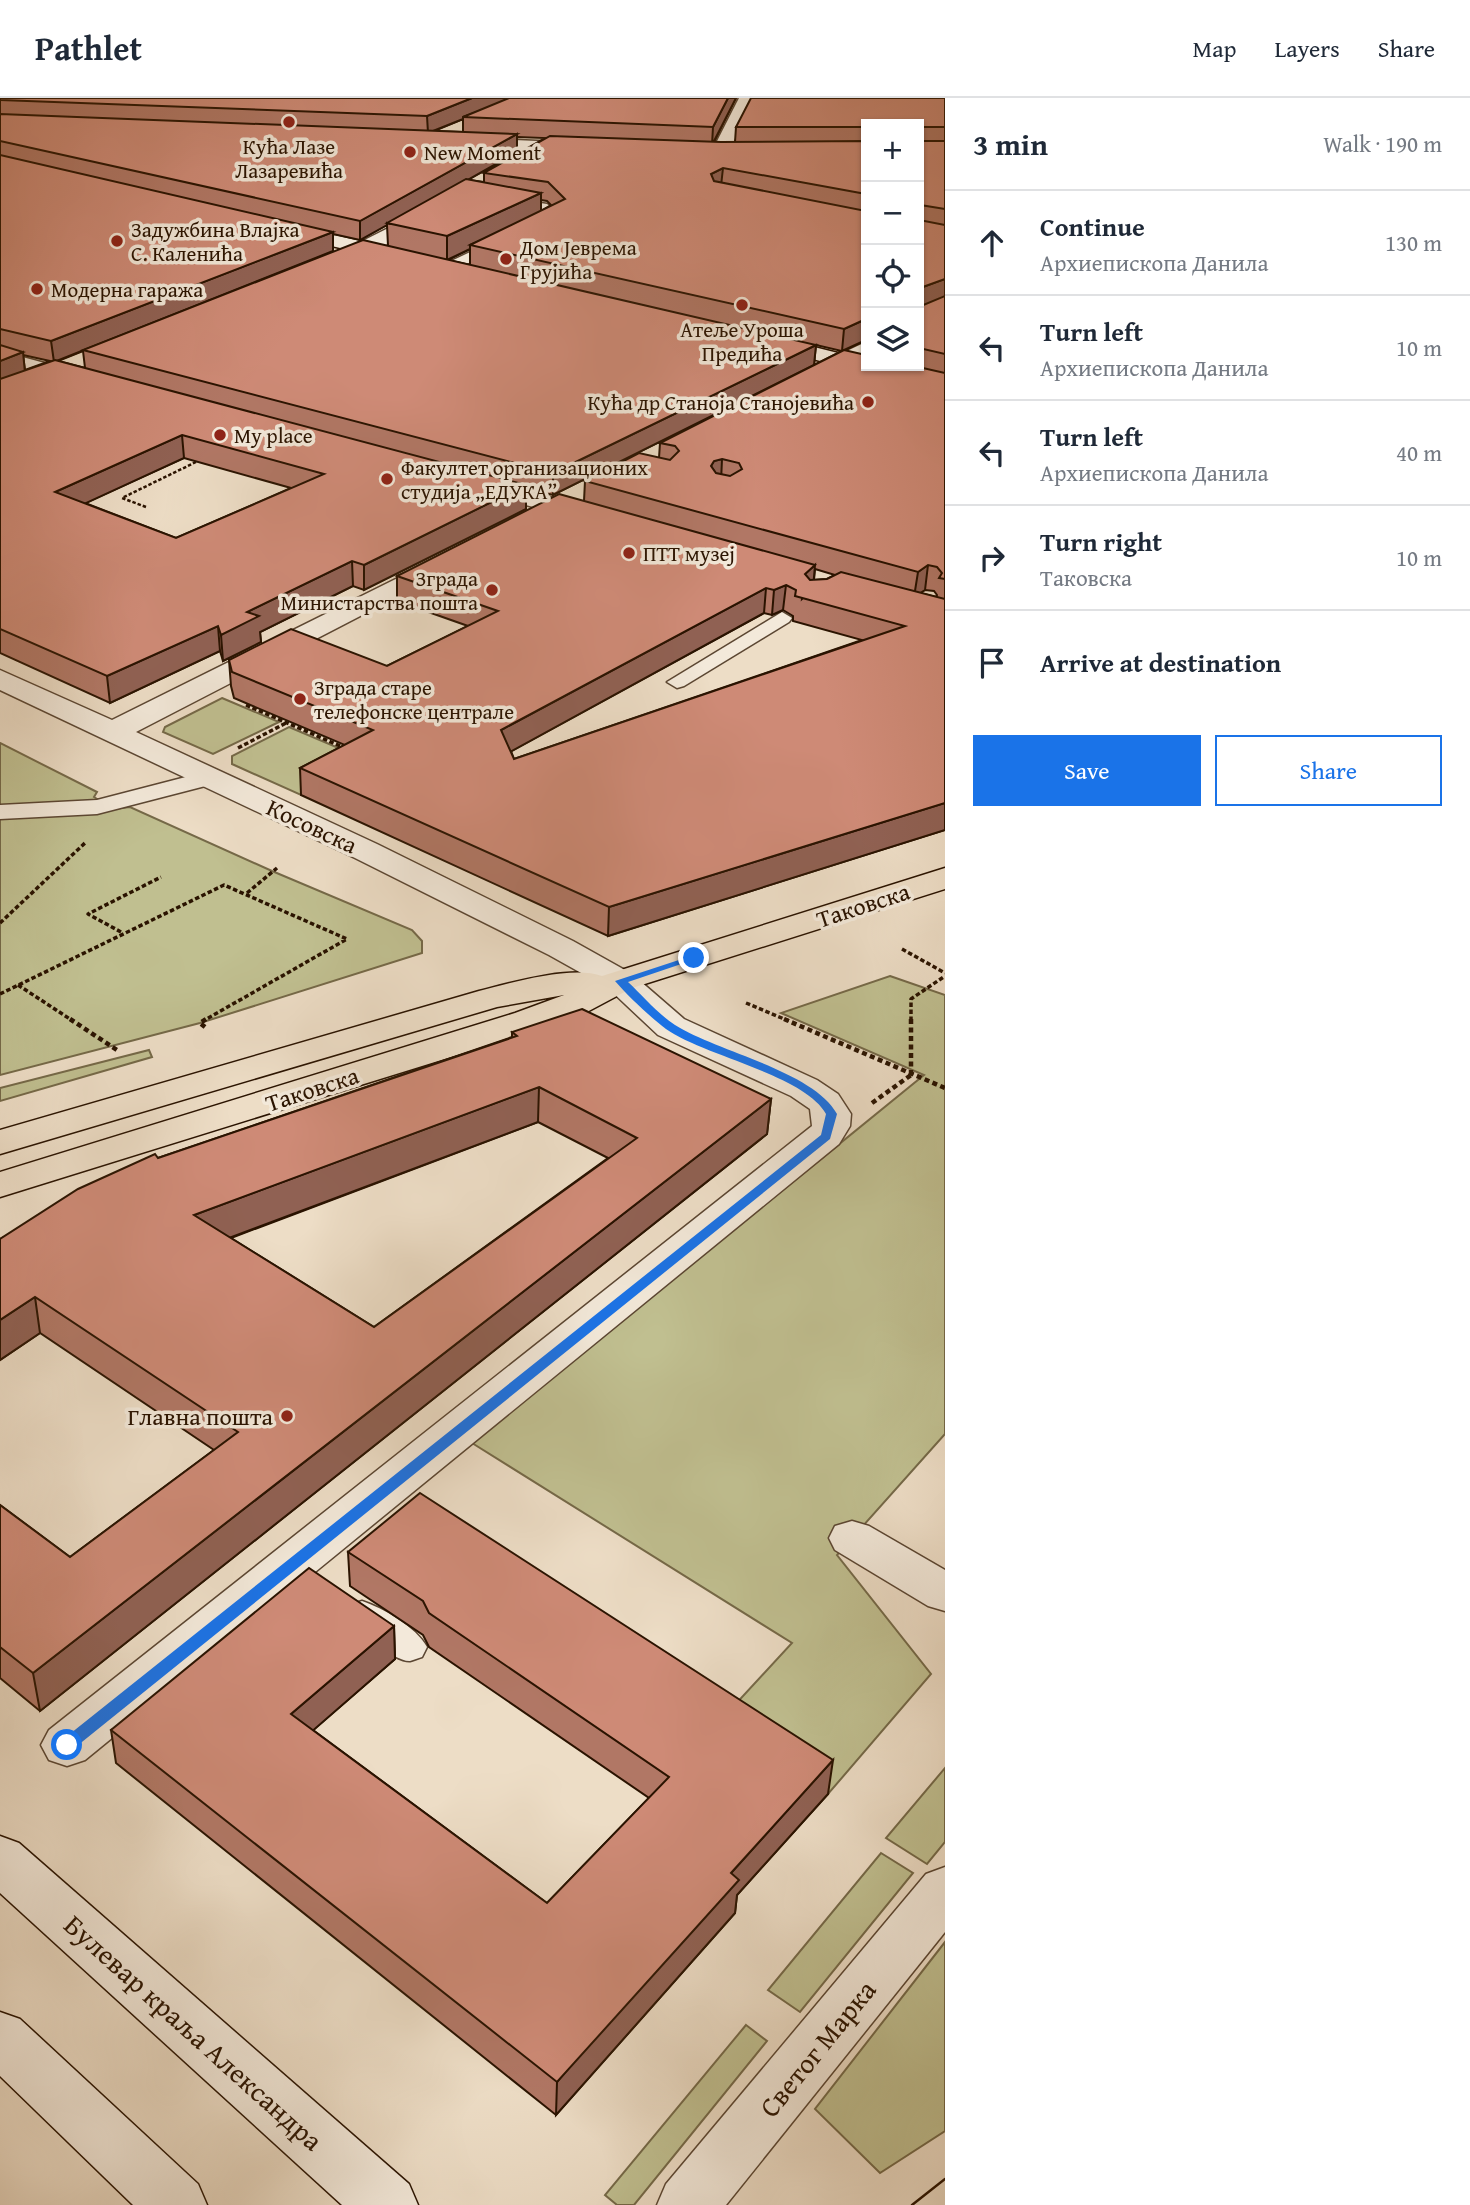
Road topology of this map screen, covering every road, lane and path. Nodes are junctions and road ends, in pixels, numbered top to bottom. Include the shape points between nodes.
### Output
1 (747, 98) edge
2 (470, 123) dead end
3 (546, 146) junction
4 (605, 148) edge
5 (697, 152) edge
6 (514, 165) edge
7 (495, 200) edge
8 (452, 202) edge
9 (270, 226) edge
10 (366, 248) junction
11 (450, 267) junction
12 (306, 272) edge
13 (475, 273) edge
14 (751, 338) edge
15 (0, 357) edge
16 (91, 358) edge
17 (859, 364) edge
18 (54, 372) junction
19 (894, 373) edge
20 (25, 384) edge
21 (102, 385) edge
22 (793, 386) edge
23 (196, 461) edge
24 (450, 477) edge
25 (584, 492) edge
26 (556, 506) junction
27 (146, 507) dead end
28 (611, 521) edge
29 (522, 524) edge
30 (470, 551) edge
31 (782, 618) edge
32 (300, 636) junction
33 (326, 646) edge
34 (0, 679) edge
35 (677, 682) dead end
36 (238, 702) edge
37 (288, 722) junction
38 (112, 732) junction
39 (357, 753) edge
40 (201, 775) junction
41 (3, 814) edge
42 (91, 837) dead end
43 (277, 868) dead end
44 (161, 877) dead end
45 (945, 878) edge
46 (247, 893) junction
47 (0, 923) edge
48 (121, 933) junction
49 (902, 949) dead end
50 (945, 975) edge
51 (620, 981) junction
52 (17, 984) junction
53 (0, 995) edge
54 (746, 1003) dead end
55 (205, 1027) dead end
56 (117, 1050) dead end
57 (911, 1075) junction
58 (945, 1088) edge
59 (0, 1142) edge
60 (0, 1185) edge
61 (852, 1538) dead end
62 (315, 1583) junction
63 (945, 1593) edge
64 (409, 1647) dead end
65 (67, 1745) dead end
66 (0, 1859) edge
67 (945, 1891) edge
68 (0, 2038) edge
69 (176, 2205) edge
70 (387, 2205) edge
71 (688, 2205) edge

1 - 5 street via 727,153
2 - 3 street via 449,138
3 - 4 street
3 - 6 street
7 - 11 lane via 542,207 555,217
8 - 10 street
9 - 10 street
10 - 11 street
10 - 12 street
11 - 13 street
14 - 17 street
15 - 18 street
16 - 18 street
17 - 19 street
17 - 22 street
18 - 20 street
18 - 21 street
23 - 27 path via 122,498
24 - 26 street
25 - 26 street
26 - 28 street
26 - 29 street
30 - 32 street
31 - 35 lane
32 - 33 lane
32 - 38 street
34 - 38 street, Косовска
36 - 37 path
37 - 39 path
37 - 40 path
38 - 40 street, Косовска
40 - 41 lane via 97,807
40 - 51 street, Косовска via 366,851
42 - 47 path
43 - 46 path
44 - 48 path via 88,914
45 - 51 main road, Таковска
46 - 48 path via 224,885
46 - 55 path via 347,939 201,1023
48 - 52 path
49 - 50 path
50 - 57 path via 911,999
51 - 59 main road, Таковска via 551,986 500,996
51 - 60 main road, Таковска via 528,1021
51 - 62 street, Косовска via 671,1027 825,1102 832,1114 826,1136 404,1492
52 - 53 path
52 - 56 path
54 - 57 path
57 - 58 path
61 - 63 street
62 - 64 lane
62 - 65 street
66 - 70 street, Булевар краља Александра
67 - 71 street, Светог Марка
68 - 69 street

